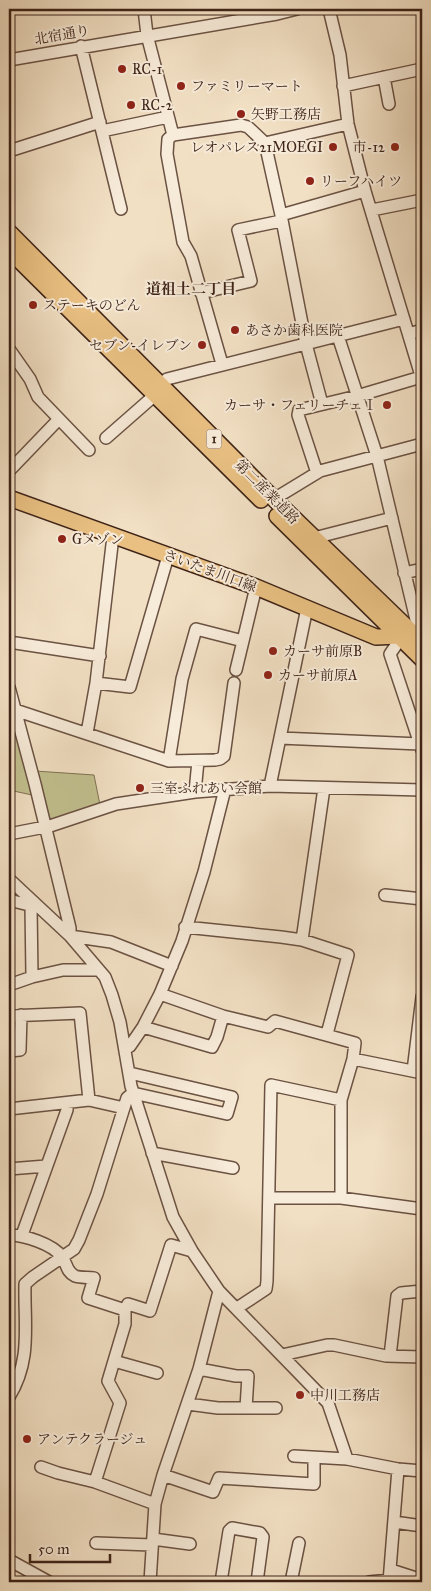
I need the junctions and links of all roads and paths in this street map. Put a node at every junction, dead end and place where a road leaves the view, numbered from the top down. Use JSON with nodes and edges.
{"nodes":[{"id":1,"x":144,"y":9,"type":"edge"},
{"id":2,"x":297,"y":9,"type":"edge"},
{"id":3,"x":329,"y":9,"type":"edge"},
{"id":4,"x":148,"y":35,"type":"junction"},
{"id":5,"x":81,"y":46,"type":"junction"},
{"id":6,"x":9,"y":60,"type":"edge"},
{"id":7,"x":422,"y":69,"type":"edge"},
{"id":8,"x":384,"y":78,"type":"junction"},
{"id":9,"x":343,"y":86,"type":"junction"},
{"id":10,"x":390,"y":104,"type":"dead end"},
{"id":11,"x":168,"y":117,"type":"junction"},
{"id":12,"x":348,"y":124,"type":"junction"},
{"id":13,"x":101,"y":126,"type":"junction"},
{"id":14,"x":173,"y":135,"type":"junction"},
{"id":15,"x":265,"y":143,"type":"junction"},
{"id":16,"x":9,"y":151,"type":"edge"},
{"id":17,"x":366,"y":191,"type":"junction"},
{"id":18,"x":422,"y":200,"type":"edge"},
{"id":19,"x":122,"y":209,"type":"dead end"},
{"id":20,"x":372,"y":210,"type":"junction"},
{"id":21,"x":281,"y":218,"type":"junction"},
{"id":22,"x":9,"y":232,"type":"edge"},
{"id":23,"x":9,"y":250,"type":"edge"},
{"id":24,"x":201,"y":293,"type":"junction"},
{"id":25,"x":404,"y":319,"type":"junction"},
{"id":26,"x":422,"y":330,"type":"edge"},
{"id":27,"x":409,"y":334,"type":"junction"},
{"id":28,"x":338,"y":336,"type":"junction"},
{"id":29,"x":306,"y":344,"type":"junction"},
{"id":30,"x":9,"y":349,"type":"edge"},
{"id":31,"x":12,"y":362,"type":"edge"},
{"id":32,"x":222,"y":364,"type":"junction"},
{"id":33,"x":422,"y":378,"type":"edge"},
{"id":34,"x":158,"y":390,"type":"junction"},
{"id":35,"x":357,"y":396,"type":"junction"},
{"id":36,"x":322,"y":404,"type":"junction"},
{"id":37,"x":59,"y":419,"type":"junction"},
{"id":38,"x":106,"y":438,"type":"dead end"},
{"id":39,"x":422,"y":444,"type":"edge"},
{"id":40,"x":88,"y":450,"type":"dead end"},
{"id":41,"x":377,"y":456,"type":"junction"},
{"id":42,"x":9,"y":471,"type":"edge"},
{"id":43,"x":316,"y":473,"type":"junction"},
{"id":44,"x":9,"y":498,"type":"edge"},
{"id":45,"x":274,"y":498,"type":"junction"},
{"id":46,"x":392,"y":518,"type":"junction"},
{"id":47,"x":113,"y":536,"type":"junction"},
{"id":48,"x":314,"y":538,"type":"junction"},
{"id":49,"x":168,"y":556,"type":"junction"},
{"id":50,"x":422,"y":569,"type":"edge"},
{"id":51,"x":404,"y":573,"type":"junction"},
{"id":52,"x":256,"y":587,"type":"junction"},
{"id":53,"x":307,"y":608,"type":"junction"},
{"id":54,"x":403,"y":635,"type":"junction"},
{"id":55,"x":243,"y":641,"type":"junction"},
{"id":56,"x":9,"y":642,"type":"edge"},
{"id":57,"x":422,"y":642,"type":"edge"},
{"id":58,"x":100,"y":656,"type":"junction"},
{"id":59,"x":422,"y":659,"type":"edge"},
{"id":60,"x":236,"y":670,"type":"dead end"},
{"id":61,"x":96,"y":682,"type":"junction"},
{"id":62,"x":234,"y":683,"type":"dead end"},
{"id":63,"x":9,"y":687,"type":"edge"},
{"id":64,"x":11,"y":708,"type":"edge"},
{"id":65,"x":86,"y":733,"type":"junction"},
{"id":66,"x":280,"y":738,"type":"junction"},
{"id":67,"x":421,"y":746,"type":"edge"},
{"id":68,"x":169,"y":761,"type":"junction"},
{"id":69,"x":198,"y":761,"type":"junction"},
{"id":70,"x":270,"y":786,"type":"junction"},
{"id":71,"x":324,"y":788,"type":"junction"},
{"id":72,"x":225,"y":789,"type":"junction"},
{"id":73,"x":422,"y":790,"type":"edge"},
{"id":74,"x":195,"y":792,"type":"junction"},
{"id":75,"x":45,"y":827,"type":"junction"},
{"id":76,"x":9,"y":834,"type":"edge"},
{"id":77,"x":9,"y":879,"type":"edge"},
{"id":78,"x":384,"y":895,"type":"dead end"},
{"id":79,"x":422,"y":899,"type":"edge"},
{"id":80,"x":9,"y":900,"type":"edge"},
{"id":81,"x":35,"y":907,"type":"junction"},
{"id":82,"x":185,"y":927,"type":"junction"},
{"id":83,"x":70,"y":936,"type":"junction"},
{"id":84,"x":302,"y":940,"type":"junction"},
{"id":85,"x":172,"y":966,"type":"junction"},
{"id":86,"x":99,"y":970,"type":"junction"},
{"id":87,"x":32,"y":977,"type":"junction"},
{"id":88,"x":9,"y":985,"type":"edge"},
{"id":89,"x":160,"y":994,"type":"junction"},
{"id":90,"x":422,"y":997,"type":"edge"},
{"id":91,"x":15,"y":1016,"type":"edge"},
{"id":92,"x":223,"y":1016,"type":"junction"},
{"id":93,"x":143,"y":1028,"type":"junction"},
{"id":94,"x":327,"y":1034,"type":"junction"},
{"id":95,"x":125,"y":1049,"type":"junction"},
{"id":96,"x":9,"y":1051,"type":"edge"},
{"id":97,"x":353,"y":1059,"type":"junction"},
{"id":98,"x":418,"y":1072,"type":"edge"},
{"id":99,"x":129,"y":1074,"type":"junction"},
{"id":100,"x":133,"y":1093,"type":"junction"},
{"id":101,"x":89,"y":1100,"type":"junction"},
{"id":102,"x":341,"y":1100,"type":"junction"},
{"id":103,"x":68,"y":1103,"type":"junction"},
{"id":104,"x":124,"y":1108,"type":"junction"},
{"id":105,"x":9,"y":1110,"type":"edge"},
{"id":106,"x":152,"y":1153,"type":"junction"},
{"id":107,"x":46,"y":1166,"type":"junction"},
{"id":108,"x":233,"y":1168,"type":"dead end"},
{"id":109,"x":9,"y":1169,"type":"edge"},
{"id":110,"x":269,"y":1198,"type":"junction"},
{"id":111,"x":341,"y":1198,"type":"junction"},
{"id":112,"x":422,"y":1209,"type":"edge"},
{"id":113,"x":9,"y":1235,"type":"edge"},
{"id":114,"x":22,"y":1235,"type":"junction"},
{"id":115,"x":192,"y":1251,"type":"junction"},
{"id":116,"x":62,"y":1256,"type":"junction"},
{"id":117,"x":219,"y":1291,"type":"junction"},
{"id":118,"x":422,"y":1291,"type":"edge"},
{"id":119,"x":237,"y":1308,"type":"junction"},
{"id":120,"x":125,"y":1310,"type":"junction"},
{"id":121,"x":282,"y":1355,"type":"junction"},
{"id":122,"x":390,"y":1356,"type":"junction"},
{"id":123,"x":422,"y":1357,"type":"edge"},
{"id":124,"x":114,"y":1361,"type":"junction"},
{"id":125,"x":199,"y":1369,"type":"junction"},
{"id":126,"x":157,"y":1373,"type":"dead end"},
{"id":127,"x":9,"y":1397,"type":"edge"},
{"id":128,"x":188,"y":1404,"type":"junction"},
{"id":129,"x":246,"y":1408,"type":"junction"},
{"id":130,"x":276,"y":1408,"type":"dead end"},
{"id":131,"x":294,"y":1456,"type":"dead end"},
{"id":132,"x":314,"y":1458,"type":"junction"},
{"id":133,"x":347,"y":1459,"type":"junction"},
{"id":134,"x":41,"y":1467,"type":"dead end"},
{"id":135,"x":398,"y":1469,"type":"junction"},
{"id":136,"x":422,"y":1471,"type":"edge"},
{"id":137,"x":163,"y":1475,"type":"junction"},
{"id":138,"x":95,"y":1482,"type":"junction"},
{"id":139,"x":155,"y":1504,"type":"junction"},
{"id":140,"x":394,"y":1522,"type":"junction"},
{"id":141,"x":422,"y":1526,"type":"edge"},
{"id":142,"x":152,"y":1542,"type":"junction"},
{"id":143,"x":96,"y":1543,"type":"dead end"},
{"id":144,"x":299,"y":1543,"type":"dead end"},
{"id":145,"x":190,"y":1544,"type":"dead end"},
{"id":146,"x":9,"y":1560,"type":"edge"},
{"id":147,"x":390,"y":1577,"type":"edge"},
{"id":148,"x":422,"y":1580,"type":"edge"},
{"id":149,"x":50,"y":1582,"type":"edge"},
{"id":150,"x":150,"y":1582,"type":"edge"},
{"id":151,"x":221,"y":1582,"type":"edge"},
{"id":152,"x":257,"y":1582,"type":"edge"},
{"id":153,"x":291,"y":1582,"type":"edge"},
{"id":154,"x":370,"y":1582,"type":"edge"}],
"edges":[{"from":1,"to":4,"type":"street"},
{"from":2,"to":4,"type":"street","name":"北宿通り"},
{"from":3,"to":9,"type":"street"},
{"from":4,"to":5,"type":"street","name":"北宿通り"},
{"from":4,"to":11,"type":"street"},
{"from":5,"to":6,"type":"street","name":"北宿通り"},
{"from":5,"to":13,"type":"street"},
{"from":7,"to":8,"type":"street"},
{"from":8,"to":9,"type":"street"},
{"from":8,"to":10,"type":"street"},
{"from":9,"to":12,"type":"street"},
{"from":11,"to":13,"type":"street"},
{"from":11,"to":14,"type":"street"},
{"from":12,"to":15,"type":"street"},
{"from":12,"to":17,"type":"street"},
{"from":13,"to":16,"type":"street"},
{"from":13,"to":19,"type":"street"},
{"from":14,"to":15,"type":"street"},
{"from":14,"to":24,"type":"street"},
{"from":15,"to":21,"type":"street"},
{"from":17,"to":20,"type":"street"},
{"from":17,"to":21,"type":"street"},
{"from":18,"to":20,"type":"street"},
{"from":20,"to":25,"type":"street"},
{"from":21,"to":24,"type":"street"},
{"from":21,"to":29,"type":"street"},
{"from":22,"to":34,"type":"main road","name":"第二産業道路","number":"1"},
{"from":23,"to":34,"type":"main road","name":"第二産業道路","number":"1"},
{"from":24,"to":32,"type":"street"},
{"from":25,"to":27,"type":"street"},
{"from":25,"to":28,"type":"street"},
{"from":26,"to":27,"type":"street"},
{"from":27,"to":33,"type":"street"},
{"from":28,"to":29,"type":"street"},
{"from":28,"to":35,"type":"street"},
{"from":29,"to":32,"type":"street"},
{"from":29,"to":36,"type":"street"},
{"from":30,"to":31,"type":"street"},
{"from":31,"to":37,"type":"street"},
{"from":32,"to":34,"type":"street"},
{"from":33,"to":35,"type":"street"},
{"from":34,"to":38,"type":"street"},
{"from":34,"to":45,"type":"main road","name":"第二産業道路","number":"1"},
{"from":34,"to":54,"type":"main road","name":"第二産業道路","number":"1"},
{"from":35,"to":36,"type":"street"},
{"from":35,"to":41,"type":"street"},
{"from":36,"to":43,"type":"street"},
{"from":37,"to":40,"type":"street"},
{"from":37,"to":42,"type":"street"},
{"from":39,"to":41,"type":"street"},
{"from":41,"to":43,"type":"street"},
{"from":41,"to":46,"type":"street"},
{"from":43,"to":45,"type":"street"},
{"from":44,"to":47,"type":"main road","name":"さいたま川口線"},
{"from":45,"to":48,"type":"main road","name":"第二産業道路","number":"1"},
{"from":46,"to":48,"type":"street"},
{"from":46,"to":51,"type":"street"},
{"from":47,"to":49,"type":"main road","name":"さいたま川口線"},
{"from":47,"to":58,"type":"street"},
{"from":48,"to":54,"type":"main road","name":"第二産業道路","number":"1"},
{"from":49,"to":52,"type":"main road","name":"さいたま川口線"},
{"from":49,"to":61,"type":"street"},
{"from":50,"to":51,"type":"street"},
{"from":51,"to":54,"type":"street"},
{"from":52,"to":53,"type":"main road","name":"さいたま川口線"},
{"from":52,"to":55,"type":"street"},
{"from":53,"to":54,"type":"main road","name":"さいたま川口線"},
{"from":53,"to":66,"type":"street"},
{"from":54,"to":57,"type":"main road","name":"第二産業道路","number":"1"},
{"from":54,"to":59,"type":"main road","name":"第二産業道路","number":"1"},
{"from":54,"to":67,"type":"street"},
{"from":55,"to":60,"type":"street"},
{"from":55,"to":68,"type":"street"},
{"from":56,"to":58,"type":"street"},
{"from":58,"to":61,"type":"street"},
{"from":61,"to":65,"type":"street"},
{"from":62,"to":69,"type":"street"},
{"from":63,"to":64,"type":"street"},
{"from":64,"to":65,"type":"street"},
{"from":64,"to":75,"type":"street"},
{"from":65,"to":68,"type":"street"},
{"from":66,"to":67,"type":"street"},
{"from":66,"to":70,"type":"street"},
{"from":68,"to":69,"type":"street"},
{"from":69,"to":74,"type":"street"},
{"from":70,"to":71,"type":"street"},
{"from":70,"to":72,"type":"street"},
{"from":71,"to":73,"type":"street"},
{"from":71,"to":84,"type":"street"},
{"from":72,"to":74,"type":"street"},
{"from":72,"to":82,"type":"street"},
{"from":74,"to":75,"type":"street"},
{"from":75,"to":76,"type":"street"},
{"from":75,"to":83,"type":"street"},
{"from":77,"to":81,"type":"street"},
{"from":78,"to":79,"type":"street"},
{"from":80,"to":81,"type":"street"},
{"from":81,"to":83,"type":"street"},
{"from":81,"to":87,"type":"street"},
{"from":82,"to":84,"type":"street"},
{"from":82,"to":85,"type":"street"},
{"from":83,"to":85,"type":"street"},
{"from":83,"to":86,"type":"street"},
{"from":84,"to":94,"type":"street"},
{"from":85,"to":89,"type":"street"},
{"from":86,"to":87,"type":"street"},
{"from":86,"to":95,"type":"street"},
{"from":87,"to":88,"type":"street"},
{"from":89,"to":92,"type":"street"},
{"from":89,"to":93,"type":"street"},
{"from":90,"to":98,"type":"street"},
{"from":91,"to":96,"type":"street"},
{"from":91,"to":101,"type":"street"},
{"from":92,"to":93,"type":"street"},
{"from":92,"to":94,"type":"street"},
{"from":93,"to":95,"type":"street"},
{"from":94,"to":97,"type":"street"},
{"from":95,"to":99,"type":"street"},
{"from":97,"to":98,"type":"street"},
{"from":97,"to":102,"type":"street"},
{"from":99,"to":100,"type":"street"},
{"from":99,"to":100,"type":"street"},
{"from":100,"to":104,"type":"street"},
{"from":100,"to":106,"type":"street"},
{"from":101,"to":103,"type":"street"},
{"from":101,"to":104,"type":"street"},
{"from":102,"to":110,"type":"street"},
{"from":102,"to":111,"type":"street"},
{"from":103,"to":105,"type":"street"},
{"from":103,"to":107,"type":"street"},
{"from":104,"to":116,"type":"street"},
{"from":106,"to":108,"type":"street"},
{"from":106,"to":115,"type":"street"},
{"from":107,"to":109,"type":"street"},
{"from":107,"to":114,"type":"street"},
{"from":110,"to":111,"type":"street"},
{"from":110,"to":119,"type":"street"},
{"from":111,"to":112,"type":"street"},
{"from":113,"to":114,"type":"street"},
{"from":114,"to":116,"type":"street"},
{"from":115,"to":117,"type":"street"},
{"from":115,"to":120,"type":"street"},
{"from":116,"to":120,"type":"street"},
{"from":116,"to":127,"type":"street"},
{"from":117,"to":119,"type":"street"},
{"from":117,"to":125,"type":"street"},
{"from":118,"to":122,"type":"street"},
{"from":119,"to":121,"type":"street"},
{"from":120,"to":124,"type":"street"},
{"from":121,"to":122,"type":"street"},
{"from":121,"to":133,"type":"street"},
{"from":122,"to":123,"type":"street"},
{"from":124,"to":126,"type":"street"},
{"from":124,"to":138,"type":"street"},
{"from":125,"to":128,"type":"street"},
{"from":125,"to":129,"type":"street"},
{"from":128,"to":129,"type":"street"},
{"from":128,"to":137,"type":"street"},
{"from":129,"to":130,"type":"street"},
{"from":131,"to":132,"type":"street"},
{"from":132,"to":133,"type":"street"},
{"from":132,"to":137,"type":"street"},
{"from":133,"to":135,"type":"street"},
{"from":134,"to":138,"type":"street"},
{"from":135,"to":136,"type":"street"},
{"from":135,"to":140,"type":"street"},
{"from":137,"to":139,"type":"street"},
{"from":138,"to":139,"type":"street"},
{"from":139,"to":142,"type":"street"},
{"from":140,"to":141,"type":"street"},
{"from":140,"to":147,"type":"street"},
{"from":142,"to":143,"type":"street"},
{"from":142,"to":145,"type":"street"},
{"from":142,"to":150,"type":"street"},
{"from":144,"to":153,"type":"street"},
{"from":146,"to":149,"type":"street"},
{"from":147,"to":148,"type":"street"},
{"from":147,"to":154,"type":"street"},
{"from":151,"to":152,"type":"street"}]}
